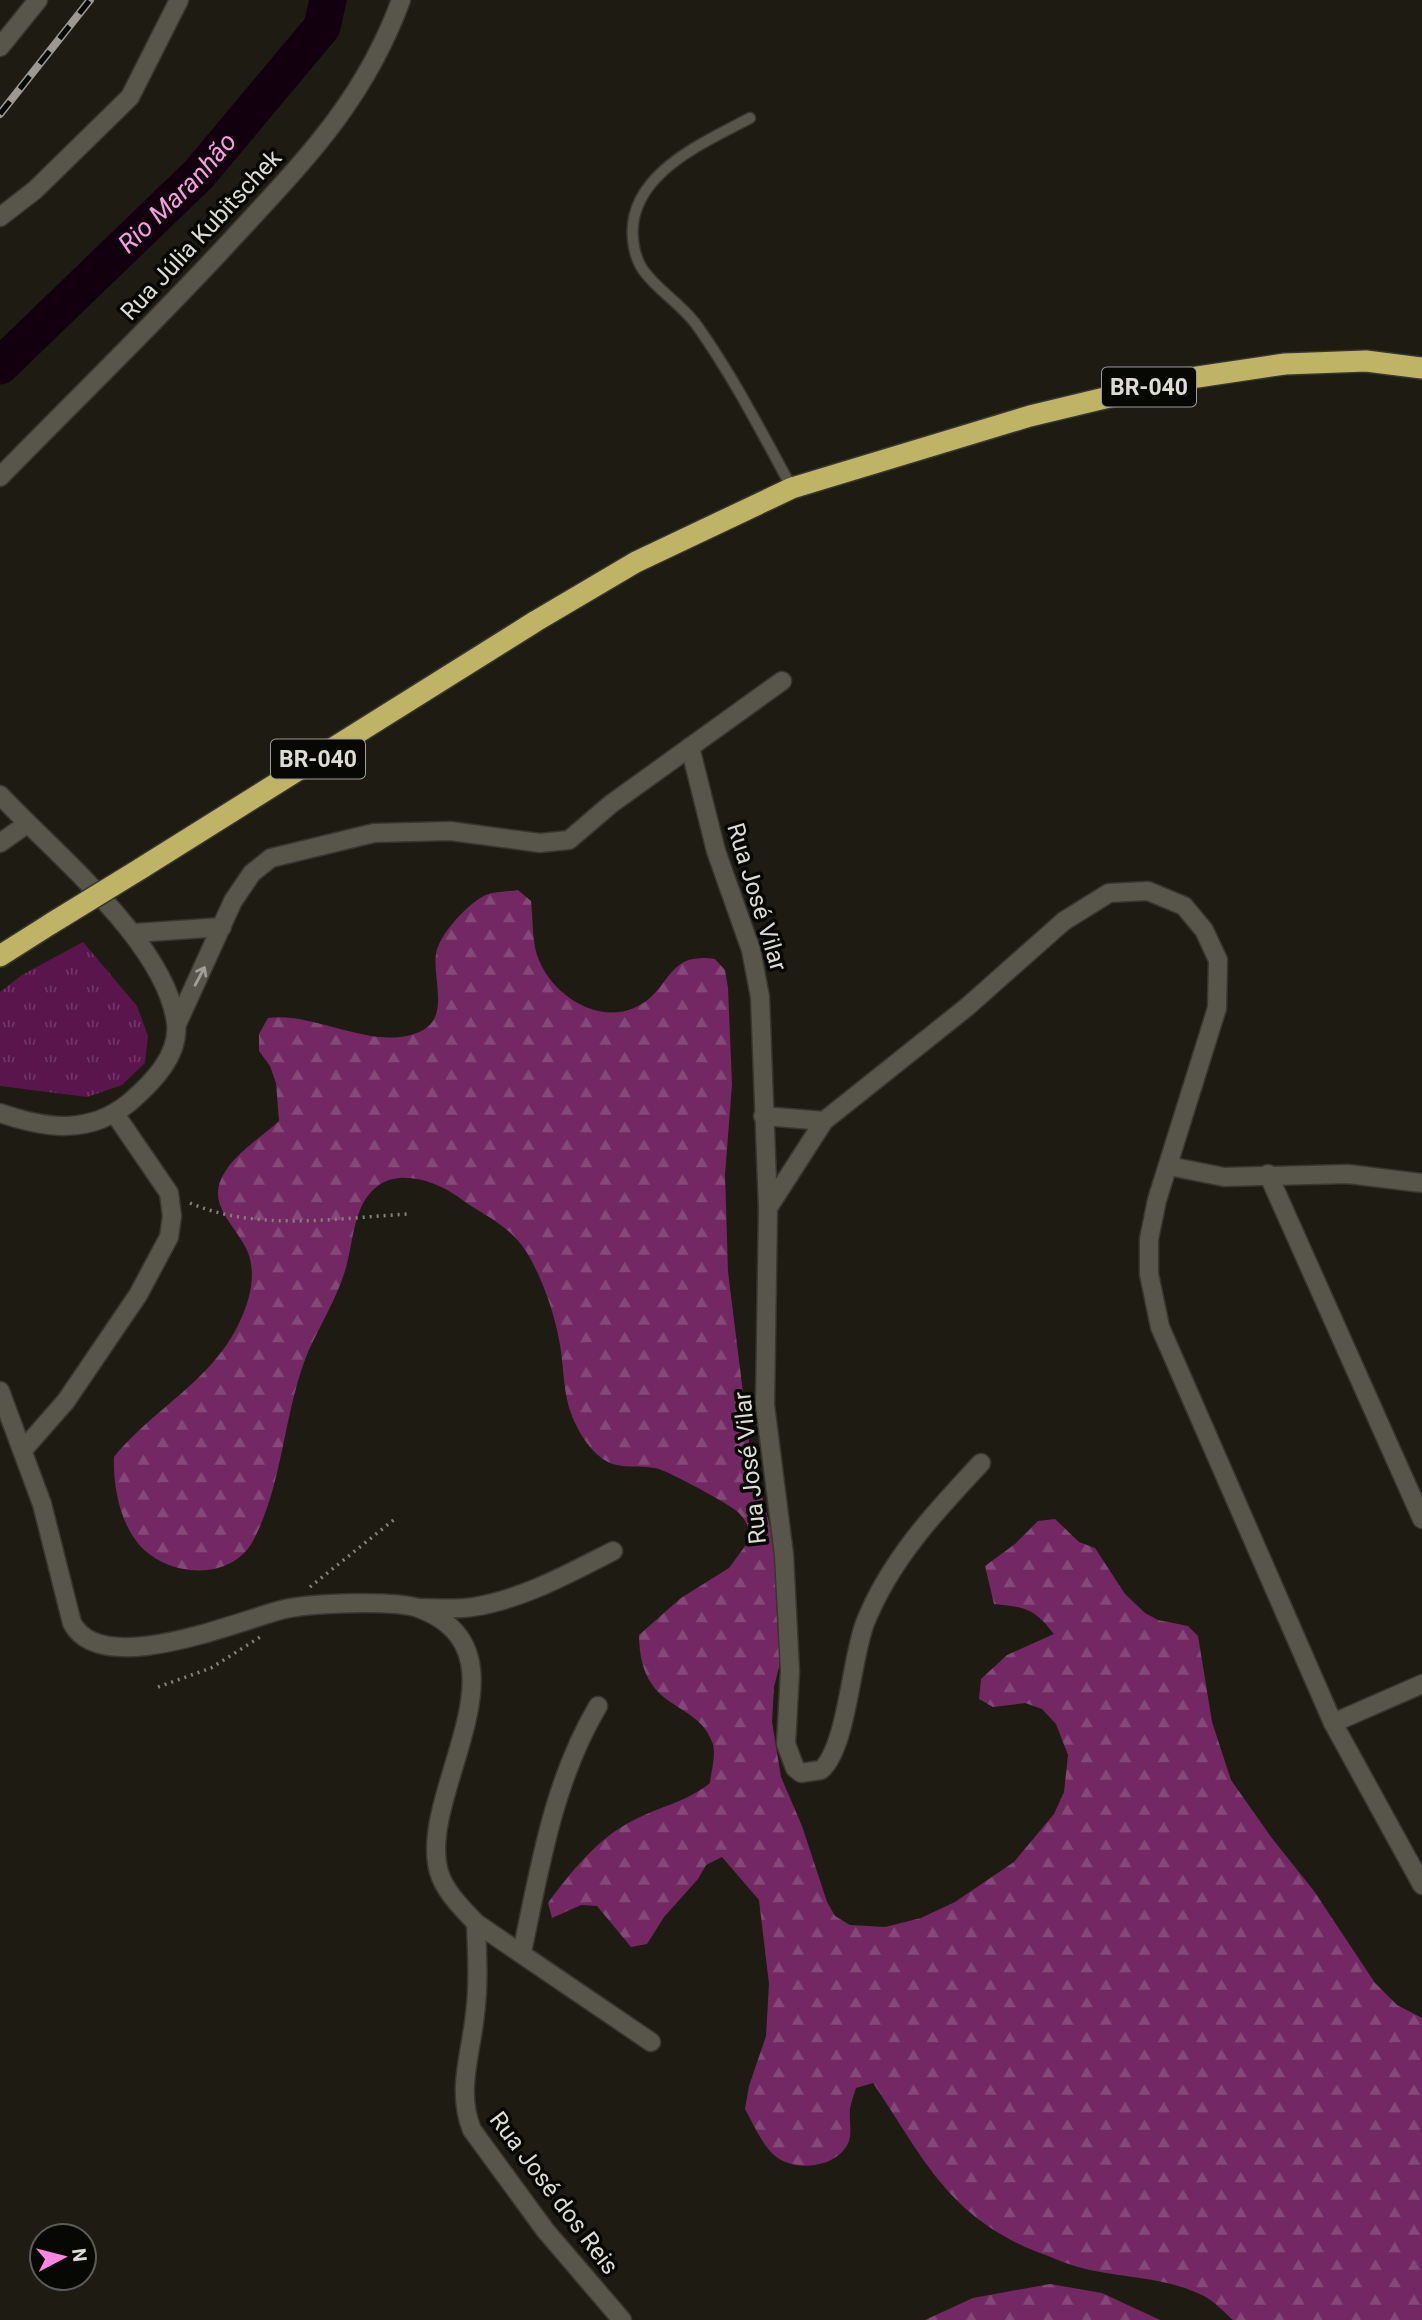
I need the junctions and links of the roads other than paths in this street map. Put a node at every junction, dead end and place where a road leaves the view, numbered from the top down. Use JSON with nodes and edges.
{"nodes":[{"id":1,"x":18,"y":0,"type":"edge"},
{"id":2,"x":38,"y":0,"type":"edge"},
{"id":3,"x":179,"y":0,"type":"edge"},
{"id":4,"x":401,"y":0,"type":"edge"},
{"id":5,"x":24,"y":19,"type":"junction"},
{"id":6,"x":0,"y":47,"type":"edge"},
{"id":7,"x":750,"y":118,"type":"dead end"},
{"id":8,"x":0,"y":217,"type":"edge"},
{"id":9,"x":1422,"y":368,"type":"edge"},
{"id":10,"x":0,"y":477,"type":"edge"},
{"id":11,"x":792,"y":488,"type":"junction"},
{"id":12,"x":782,"y":681,"type":"dead end"},
{"id":13,"x":690,"y":747,"type":"junction"},
{"id":14,"x":0,"y":795,"type":"edge"},
{"id":15,"x":27,"y":824,"type":"junction"},
{"id":16,"x":0,"y":843,"type":"edge"},
{"id":17,"x":222,"y":927,"type":"junction"},
{"id":18,"x":134,"y":933,"type":"junction"},
{"id":19,"x":0,"y":956,"type":"edge"},
{"id":20,"x":177,"y":1024,"type":"junction"},
{"id":21,"x":0,"y":1113,"type":"edge"},
{"id":22,"x":115,"y":1114,"type":"junction"},
{"id":23,"x":763,"y":1116,"type":"junction"},
{"id":24,"x":824,"y":1121,"type":"junction"},
{"id":25,"x":1169,"y":1166,"type":"junction"},
{"id":26,"x":1268,"y":1174,"type":"junction"},
{"id":27,"x":1422,"y":1184,"type":"edge"},
{"id":28,"x":768,"y":1208,"type":"junction"},
{"id":29,"x":0,"y":1391,"type":"edge"},
{"id":30,"x":23,"y":1451,"type":"junction"},
{"id":31,"x":981,"y":1463,"type":"dead end"},
{"id":32,"x":1422,"y":1520,"type":"edge"},
{"id":33,"x":613,"y":1550,"type":"dead end"},
{"id":34,"x":417,"y":1608,"type":"junction"},
{"id":35,"x":1422,"y":1684,"type":"edge"},
{"id":36,"x":598,"y":1706,"type":"dead end"},
{"id":37,"x":1333,"y":1723,"type":"junction"},
{"id":38,"x":1422,"y":1885,"type":"edge"},
{"id":39,"x":476,"y":1923,"type":"junction"},
{"id":40,"x":522,"y":1952,"type":"junction"},
{"id":41,"x":651,"y":2042,"type":"dead end"},
{"id":42,"x":622,"y":2320,"type":"edge"}],
"edges":[{"from":1,"to":5,"type":"street"},
{"from":2,"to":5,"type":"street"},
{"from":3,"to":8,"type":"street"},
{"from":4,"to":10,"type":"street","name":"Rua Júlia Kubitschek"},
{"from":5,"to":6,"type":"street"},
{"from":7,"to":11,"type":"lane"},
{"from":9,"to":11,"type":"highway","number":"BR-040"},
{"from":11,"to":19,"type":"highway","number":"BR-040","bridge":true},
{"from":12,"to":13,"type":"street"},
{"from":13,"to":17,"type":"street"},
{"from":13,"to":23,"type":"street","name":"Rua José Vilar"},
{"from":14,"to":15,"type":"street"},
{"from":15,"to":16,"type":"street"},
{"from":15,"to":18,"type":"street"},
{"from":17,"to":18,"type":"street"},
{"from":20,"to":17,"type":"street","one_way":true},
{"from":18,"to":20,"type":"street"},
{"from":20,"to":22,"type":"street"},
{"from":21,"to":22,"type":"street"},
{"from":22,"to":30,"type":"street"},
{"from":23,"to":24,"type":"street"},
{"from":23,"to":28,"type":"street","name":"Rua José Vilar"},
{"from":24,"to":25,"type":"street"},
{"from":24,"to":28,"type":"street"},
{"from":25,"to":26,"type":"street"},
{"from":25,"to":37,"type":"street"},
{"from":26,"to":27,"type":"street"},
{"from":26,"to":32,"type":"street"},
{"from":28,"to":31,"type":"street","name":"Rua José Vilar"},
{"from":29,"to":30,"type":"street"},
{"from":30,"to":34,"type":"street"},
{"from":33,"to":34,"type":"street"},
{"from":34,"to":39,"type":"street"},
{"from":35,"to":37,"type":"street"},
{"from":36,"to":40,"type":"street"},
{"from":37,"to":38,"type":"street"},
{"from":39,"to":40,"type":"street"},
{"from":39,"to":42,"type":"street","name":"Rua José dos Reis"},
{"from":40,"to":41,"type":"street"}]}
